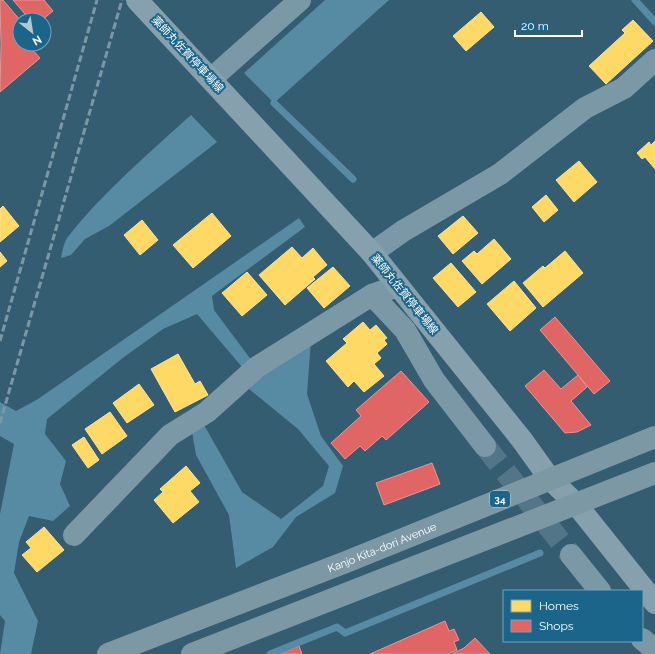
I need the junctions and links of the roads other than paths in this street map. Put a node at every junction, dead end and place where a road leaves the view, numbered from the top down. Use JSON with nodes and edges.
{"nodes":[{"id":1,"x":137,"y":0,"type":"edge"},
{"id":2,"x":300,"y":0,"type":"edge"},
{"id":3,"x":655,"y":60,"type":"edge"},
{"id":4,"x":211,"y":79,"type":"junction"},
{"id":5,"x":372,"y":254,"type":"junction"},
{"id":6,"x":398,"y":286,"type":"junction"},
{"id":7,"x":372,"y":295,"type":"junction"},
{"id":8,"x":655,"y":437,"type":"edge"},
{"id":9,"x":485,"y":446,"type":"tunnel mouth"},
{"id":10,"x":655,"y":473,"type":"edge"},
{"id":11,"x":550,"y":479,"type":"junction"},
{"id":12,"x":576,"y":504,"type":"junction"},
{"id":13,"x":74,"y":535,"type":"dead end"},
{"id":14,"x":571,"y":555,"type":"tunnel mouth"},
{"id":15,"x":599,"y":590,"type":"edge"},
{"id":16,"x":655,"y":603,"type":"edge"},
{"id":17,"x":643,"y":640,"type":"edge"},
{"id":18,"x":655,"y":650,"type":"edge"},
{"id":19,"x":108,"y":654,"type":"edge"},
{"id":20,"x":192,"y":654,"type":"edge"}],
"edges":[{"from":1,"to":4,"type":"main road","name":"薬師丸佐賀停車場線"},
{"from":2,"to":4,"type":"street"},
{"from":3,"to":5,"type":"street"},
{"from":4,"to":5,"type":"main road","name":"薬師丸佐賀停車場線"},
{"from":5,"to":6,"type":"main road","name":"薬師丸佐賀停車場線"},
{"from":6,"to":7,"type":"street"},
{"from":6,"to":11,"type":"main road","name":"薬師丸佐賀停車場線"},
{"from":7,"to":9,"type":"street"},
{"from":7,"to":13,"type":"street"},
{"from":8,"to":11,"type":"highway","name":"Kanjo Kita-dori Avenue","number":"34"},
{"from":10,"to":12,"type":"highway"},
{"from":11,"to":12,"type":"main road","name":"薬師丸佐賀停車場線"},
{"from":11,"to":19,"type":"highway","name":"Kanjo Kita-dori Avenue","number":"34"},
{"from":12,"to":16,"type":"main road","name":"薬師丸佐賀停車場線"},
{"from":12,"to":20,"type":"highway"},
{"from":14,"to":15,"type":"street"},
{"from":17,"to":18,"type":"street"}]}
